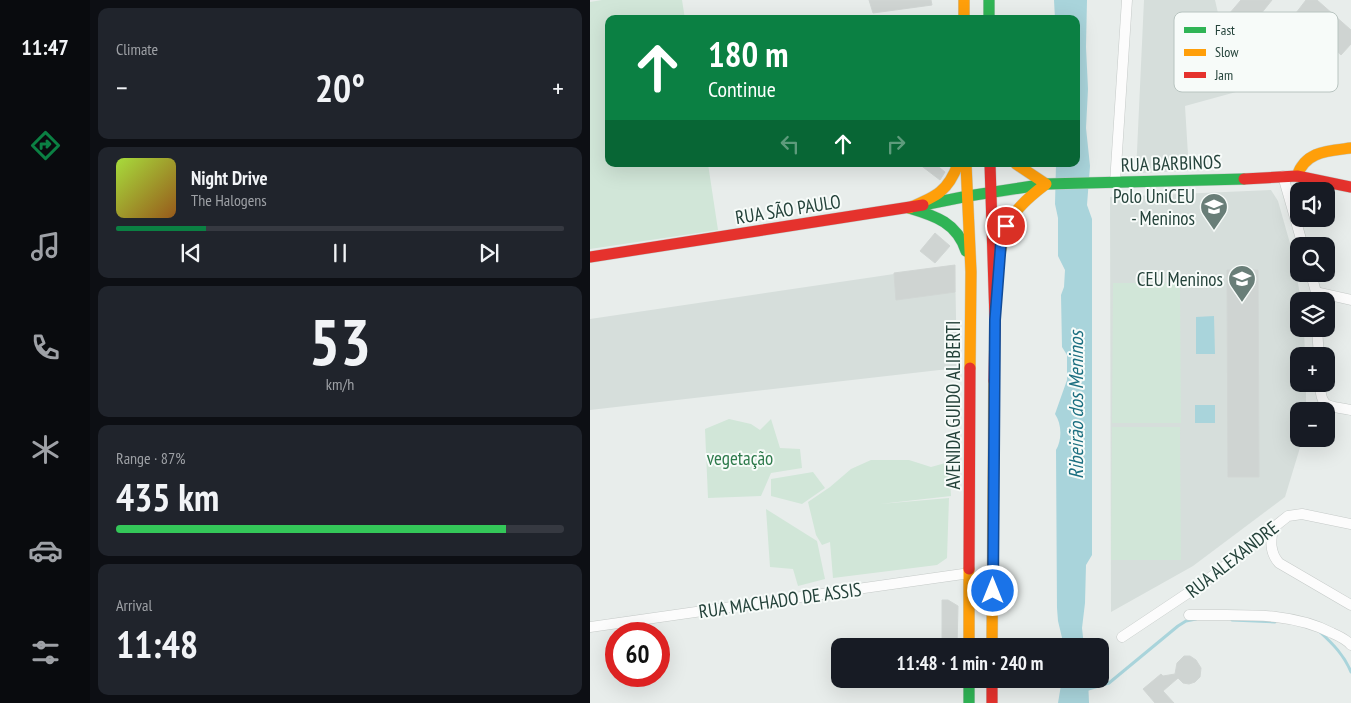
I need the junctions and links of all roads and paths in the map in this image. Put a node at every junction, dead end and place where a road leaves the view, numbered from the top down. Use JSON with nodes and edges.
{"nodes":[{"id":1,"x":964,"y":0,"type":"edge"},
{"id":2,"x":989,"y":0,"type":"edge"},
{"id":3,"x":1127,"y":0,"type":"edge"},
{"id":4,"x":964,"y":15,"type":"edge"},
{"id":5,"x":989,"y":15,"type":"edge"},
{"id":6,"x":1351,"y":148,"type":"edge"},
{"id":7,"x":957,"y":167,"type":"edge"},
{"id":8,"x":966,"y":167,"type":"edge"},
{"id":9,"x":990,"y":167,"type":"edge"},
{"id":10,"x":1021,"y":167,"type":"edge"},
{"id":11,"x":1284,"y":176,"type":"junction"},
{"id":12,"x":1298,"y":176,"type":"junction"},
{"id":13,"x":1115,"y":183,"type":"junction"},
{"id":14,"x":1048,"y":184,"type":"junction"},
{"id":15,"x":1351,"y":187,"type":"edge"},
{"id":16,"x":992,"y":192,"type":"junction"},
{"id":17,"x":968,"y":196,"type":"junction"},
{"id":18,"x":909,"y":208,"type":"junction"},
{"id":19,"x":1301,"y":237,"type":"edge"},
{"id":20,"x":590,"y":257,"type":"edge"},
{"id":21,"x":971,"y":272,"type":"junction"},
{"id":22,"x":1335,"y":299,"type":"edge"},
{"id":23,"x":1351,"y":300,"type":"edge"},
{"id":24,"x":995,"y":320,"type":"junction"},
{"id":25,"x":1321,"y":392,"type":"edge"},
{"id":26,"x":1351,"y":410,"type":"edge"},
{"id":27,"x":970,"y":414,"type":"junction"},
{"id":28,"x":994,"y":424,"type":"junction"},
{"id":29,"x":1351,"y":524,"type":"edge"},
{"id":30,"x":1273,"y":526,"type":"junction"},
{"id":31,"x":970,"y":573,"type":"junction"},
{"id":32,"x":1351,"y":605,"type":"edge"},
{"id":33,"x":1189,"y":615,"type":"dead end"},
{"id":34,"x":590,"y":627,"type":"edge"},
{"id":35,"x":1122,"y":637,"type":"dead end"},
{"id":36,"x":969,"y":638,"type":"edge"},
{"id":37,"x":992,"y":638,"type":"edge"},
{"id":38,"x":1351,"y":645,"type":"edge"},
{"id":39,"x":969,"y":688,"type":"edge"},
{"id":40,"x":992,"y":688,"type":"edge"},
{"id":41,"x":969,"y":703,"type":"edge"},
{"id":42,"x":992,"y":703,"type":"edge"}],
"edges":[{"from":1,"to":4,"type":"main road"},
{"from":2,"to":5,"type":"main road"},
{"from":3,"to":13,"type":"street"},
{"from":6,"to":12,"type":"main road"},
{"from":7,"to":18,"type":"main road"},
{"from":8,"to":17,"type":"main road","name":"AVENIDA GUIDO ALIBERTI"},
{"from":9,"to":16,"type":"main road"},
{"from":10,"to":14,"type":"main road"},
{"from":11,"to":12,"type":"main road","name":"RUA BARBINOS"},
{"from":11,"to":13,"type":"main road","name":"RUA BARBINOS"},
{"from":11,"to":19,"type":"street"},
{"from":12,"to":15,"type":"main road","name":"RUA BARBINOS"},
{"from":13,"to":14,"type":"main road","name":"RUA BARBINOS"},
{"from":14,"to":16,"type":"main road","name":"RUA BARBINOS"},
{"from":14,"to":24,"type":"main road"},
{"from":16,"to":17,"type":"main road","name":"RUA SÃO PAULO"},
{"from":16,"to":24,"type":"main road"},
{"from":17,"to":18,"type":"main road","name":"RUA SÃO PAULO"},
{"from":17,"to":21,"type":"main road","name":"AVENIDA GUIDO ALIBERTI"},
{"from":18,"to":20,"type":"main road","name":"RUA SÃO PAULO"},
{"from":18,"to":21,"type":"main road"},
{"from":21,"to":27,"type":"main road","name":"AVENIDA GUIDO ALIBERTI"},
{"from":22,"to":23,"type":"street"},
{"from":24,"to":28,"type":"main road"},
{"from":25,"to":26,"type":"street"},
{"from":27,"to":28,"type":"main road"},
{"from":27,"to":31,"type":"main road","name":"AVENIDA GUIDO ALIBERTI"},
{"from":28,"to":37,"type":"main road"},
{"from":29,"to":30,"type":"street","name":"RUA ALEXANDRE"},
{"from":30,"to":32,"type":"street"},
{"from":30,"to":35,"type":"street","name":"RUA ALEXANDRE"},
{"from":31,"to":34,"type":"street","name":"RUA MACHADO DE ASSIS"},
{"from":31,"to":36,"type":"main road","name":"AVENIDA GUIDO ALIBERTI"},
{"from":33,"to":38,"type":"street"},
{"from":39,"to":41,"type":"main road"},
{"from":40,"to":42,"type":"main road"}]}
